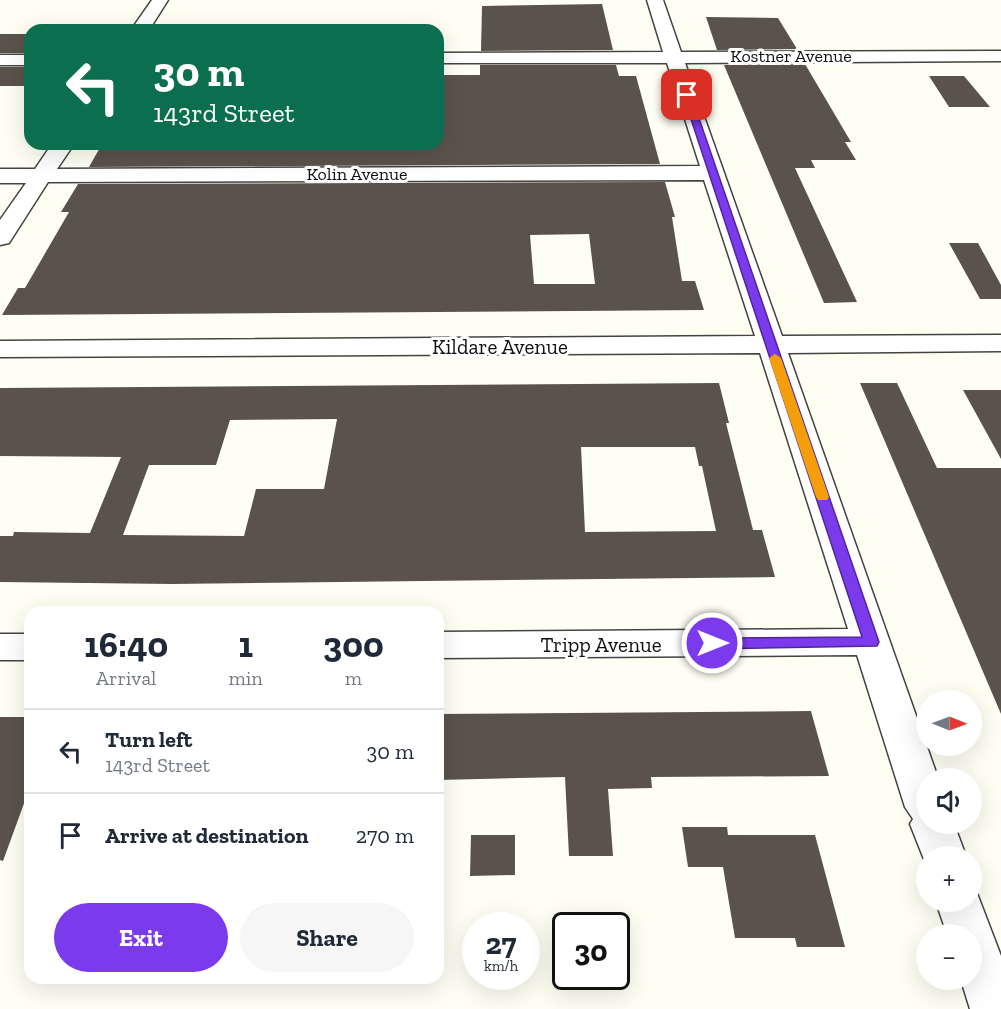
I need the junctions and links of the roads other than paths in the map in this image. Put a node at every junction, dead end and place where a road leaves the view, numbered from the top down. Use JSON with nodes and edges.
{"nodes":[{"id":1,"x":160,"y":0,"type":"edge"},
{"id":2,"x":655,"y":0,"type":"edge"},
{"id":3,"x":144,"y":24,"type":"edge"},
{"id":4,"x":1001,"y":56,"type":"edge"},
{"id":5,"x":674,"y":57,"type":"junction"},
{"id":6,"x":444,"y":58,"type":"edge"},
{"id":7,"x":0,"y":60,"type":"edge"},
{"id":8,"x":24,"y":60,"type":"edge"},
{"id":9,"x":59,"y":150,"type":"edge"},
{"id":10,"x":713,"y":173,"type":"junction"},
{"id":11,"x":0,"y":176,"type":"edge"},
{"id":12,"x":42,"y":176,"type":"junction"},
{"id":13,"x":0,"y":238,"type":"edge"},
{"id":14,"x":1001,"y":343,"type":"edge"},
{"id":15,"x":771,"y":344,"type":"junction"},
{"id":16,"x":0,"y":350,"type":"edge"},
{"id":17,"x":872,"y":642,"type":"junction"},
{"id":18,"x":444,"y":645,"type":"edge"},
{"id":19,"x":0,"y":647,"type":"edge"},
{"id":20,"x":24,"y":647,"type":"edge"},
{"id":21,"x":916,"y":774,"type":"edge"},
{"id":22,"x":982,"y":971,"type":"edge"},
{"id":23,"x":995,"y":1009,"type":"edge"}],
"edges":[{"from":1,"to":3,"type":"street"},
{"from":2,"to":5,"type":"street"},
{"from":4,"to":5,"type":"street","name":"Kostner Avenue"},
{"from":5,"to":6,"type":"street","name":"Kostner Avenue"},
{"from":5,"to":10,"type":"street"},
{"from":7,"to":8,"type":"street"},
{"from":9,"to":12,"type":"street"},
{"from":10,"to":12,"type":"street","name":"Kolin Avenue"},
{"from":10,"to":15,"type":"street"},
{"from":11,"to":12,"type":"street","name":"Kolin Avenue"},
{"from":12,"to":13,"type":"street"},
{"from":14,"to":15,"type":"street","name":"Kildare Avenue"},
{"from":15,"to":16,"type":"street","name":"Kildare Avenue"},
{"from":15,"to":17,"type":"street"},
{"from":17,"to":18,"type":"street","name":"Tripp Avenue"},
{"from":17,"to":21,"type":"street"},
{"from":19,"to":20,"type":"street"},
{"from":22,"to":23,"type":"street"}]}
